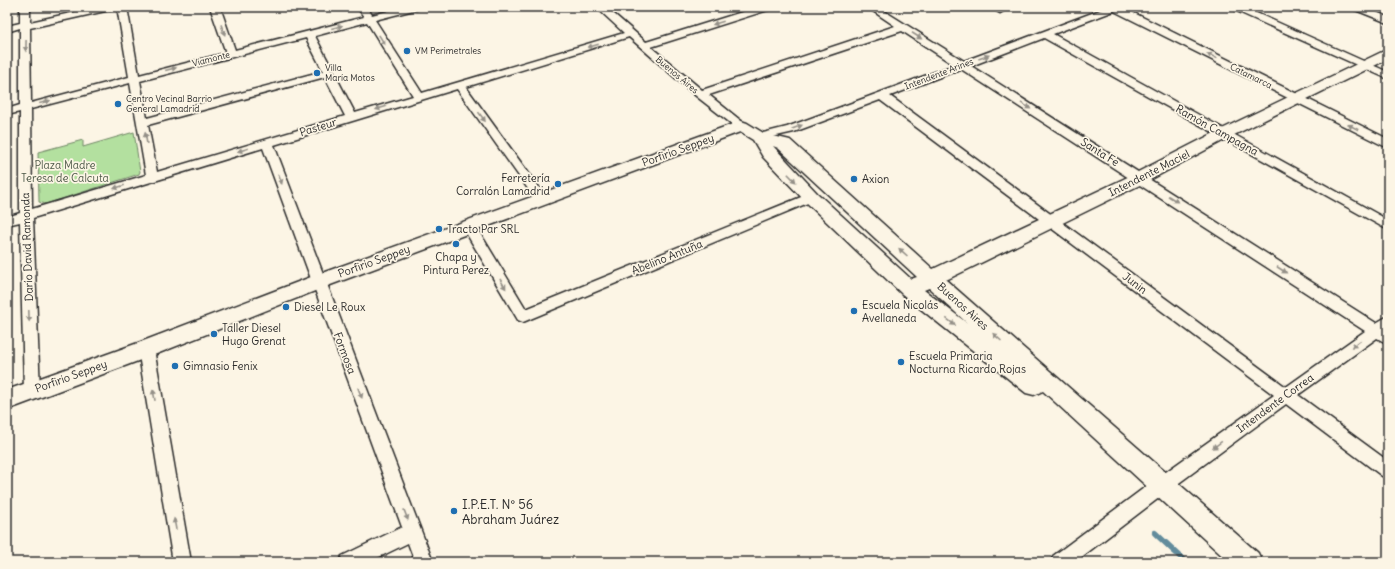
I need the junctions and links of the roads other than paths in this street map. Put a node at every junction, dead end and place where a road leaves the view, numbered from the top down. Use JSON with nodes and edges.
{"nodes":[{"id":1,"x":25,"y":7,"type":"edge"},
{"id":2,"x":110,"y":7,"type":"edge"},
{"id":3,"x":122,"y":7,"type":"edge"},
{"id":4,"x":215,"y":7,"type":"edge"},
{"id":5,"x":362,"y":7,"type":"edge"},
{"id":6,"x":415,"y":7,"type":"edge"},
{"id":7,"x":601,"y":7,"type":"edge"},
{"id":8,"x":768,"y":7,"type":"edge"},
{"id":9,"x":872,"y":7,"type":"edge"},
{"id":10,"x":1115,"y":7,"type":"edge"},
{"id":11,"x":1235,"y":7,"type":"edge"},
{"id":12,"x":1356,"y":7,"type":"edge"},
{"id":13,"x":369,"y":19,"type":"junction"},
{"id":14,"x":1388,"y":20,"type":"edge"},
{"id":15,"x":26,"y":25,"type":"junction"},
{"id":16,"x":903,"y":27,"type":"junction"},
{"id":17,"x":7,"y":29,"type":"edge"},
{"id":18,"x":309,"y":34,"type":"junction"},
{"id":19,"x":630,"y":34,"type":"junction"},
{"id":20,"x":1045,"y":34,"type":"junction"},
{"id":21,"x":643,"y":46,"type":"junction"},
{"id":22,"x":231,"y":53,"type":"junction"},
{"id":23,"x":1388,"y":53,"type":"edge"},
{"id":24,"x":962,"y":65,"type":"junction"},
{"id":25,"x":1364,"y":65,"type":"junction"},
{"id":26,"x":328,"y":73,"type":"junction"},
{"id":27,"x":1388,"y":76,"type":"edge"},
{"id":28,"x":135,"y":78,"type":"junction"},
{"id":29,"x":460,"y":85,"type":"junction"},
{"id":30,"x":700,"y":94,"type":"junction"},
{"id":31,"x":881,"y":95,"type":"junction"},
{"id":32,"x":419,"y":97,"type":"junction"},
{"id":33,"x":1296,"y":98,"type":"junction"},
{"id":34,"x":25,"y":107,"type":"junction"},
{"id":35,"x":7,"y":112,"type":"edge"},
{"id":36,"x":351,"y":117,"type":"junction"},
{"id":37,"x":143,"y":123,"type":"junction"},
{"id":38,"x":741,"y":126,"type":"junction"},
{"id":39,"x":1224,"y":134,"type":"junction"},
{"id":40,"x":759,"y":137,"type":"junction"},
{"id":41,"x":267,"y":143,"type":"junction"},
{"id":42,"x":1388,"y":144,"type":"edge"},
{"id":43,"x":152,"y":177,"type":"junction"},
{"id":44,"x":1140,"y":178,"type":"junction"},
{"id":45,"x":811,"y":197,"type":"junction"},
{"id":46,"x":542,"y":200,"type":"junction"},
{"id":47,"x":26,"y":215,"type":"junction"},
{"id":48,"x":7,"y":220,"type":"edge"},
{"id":49,"x":1051,"y":221,"type":"junction"},
{"id":50,"x":469,"y":226,"type":"junction"},
{"id":51,"x":1388,"y":226,"type":"edge"},
{"id":52,"x":932,"y":278,"type":"junction"},
{"id":53,"x":318,"y":282,"type":"junction"},
{"id":54,"x":909,"y":289,"type":"junction"},
{"id":55,"x":1384,"y":330,"type":"edge"},
{"id":56,"x":146,"y":349,"type":"junction"},
{"id":57,"x":32,"y":391,"type":"junction"},
{"id":58,"x":1286,"y":395,"type":"junction"},
{"id":59,"x":7,"y":400,"type":"edge"},
{"id":60,"x":1388,"y":471,"type":"edge"},
{"id":61,"x":1162,"y":485,"type":"junction"},
{"id":62,"x":413,"y":531,"type":"junction"},
{"id":63,"x":182,"y":562,"type":"edge"},
{"id":64,"x":349,"y":562,"type":"edge"},
{"id":65,"x":424,"y":562,"type":"edge"},
{"id":66,"x":1060,"y":562,"type":"edge"},
{"id":67,"x":1249,"y":562,"type":"edge"}],
"edges":[{"from":1,"to":15,"type":"street","name":"Darío David Ramonda"},
{"from":2,"to":15,"type":"street"},
{"from":3,"to":28,"type":"street"},
{"from":4,"to":22,"type":"street","one_way":true},
{"from":5,"to":13,"type":"street"},
{"from":6,"to":13,"type":"street","name":"Viamonte"},
{"from":7,"to":19,"type":"street","name":"Buenos Aires"},
{"from":8,"to":21,"type":"street","one_way":true},
{"from":9,"to":16,"type":"street","name":"Santa Fe"},
{"from":10,"to":20,"type":"street","name":"Intendente Arines"},
{"from":33,"to":10,"type":"street","name":"Catamarca","one_way":true},
{"from":11,"to":25,"type":"street"},
{"from":12,"to":14,"type":"street"},
{"from":18,"to":13,"type":"street","name":"Viamonte","one_way":true},
{"from":13,"to":32,"type":"street","one_way":true},
{"from":15,"to":17,"type":"street"},
{"from":15,"to":34,"type":"street","name":"Darío David Ramonda","one_way":true},
{"from":16,"to":24,"type":"street","name":"Santa Fe","one_way":true},
{"from":16,"to":30,"type":"street"},
{"from":18,"to":22,"type":"street","name":"Viamonte"},
{"from":18,"to":26,"type":"street"},
{"from":19,"to":21,"type":"street","name":"Buenos Aires"},
{"from":19,"to":29,"type":"street","name":"Pasteur","one_way":true},
{"from":24,"to":20,"type":"street","name":"Intendente Arines","one_way":true},
{"from":20,"to":39,"type":"street","name":"Ramón Campagna"},
{"from":21,"to":30,"type":"street","name":"Buenos Aires"},
{"from":28,"to":22,"type":"street","name":"Viamonte","one_way":true},
{"from":23,"to":25,"type":"main road","name":"Intendente Maciel"},
{"from":24,"to":31,"type":"street","name":"Intendente Arines"},
{"from":24,"to":44,"type":"street","name":"Santa Fe","one_way":true},
{"from":25,"to":27,"type":"street"},
{"from":25,"to":33,"type":"main road","name":"Intendente Maciel"},
{"from":26,"to":36,"type":"street"},
{"from":26,"to":37,"type":"street"},
{"from":34,"to":28,"type":"street","name":"Viamonte","one_way":true},
{"from":28,"to":37,"type":"street"},
{"from":29,"to":32,"type":"street","name":"Pasteur"},
{"from":29,"to":46,"type":"street","one_way":true},
{"from":30,"to":38,"type":"street","name":"Buenos Aires"},
{"from":40,"to":31,"type":"street","name":"Intendente Arines","one_way":true},
{"from":31,"to":49,"type":"street","name":"Junin"},
{"from":32,"to":36,"type":"street","name":"Pasteur","one_way":true},
{"from":33,"to":39,"type":"main road","name":"Intendente Maciel"},
{"from":42,"to":33,"type":"street","name":"Catamarca","one_way":true},
{"from":34,"to":35,"type":"street","name":"Viamonte"},
{"from":34,"to":47,"type":"street","name":"Darío David Ramonda"},
{"from":36,"to":41,"type":"street","name":"Pasteur"},
{"from":43,"to":37,"type":"street","one_way":true},
{"from":38,"to":40,"type":"main road","name":"Buenos Aires"},
{"from":38,"to":46,"type":"main road","name":"Porfirio Seppey"},
{"from":39,"to":44,"type":"main road","name":"Intendente Maciel"},
{"from":39,"to":51,"type":"street","name":"Ramón Campagna"},
{"from":40,"to":45,"type":"main road","name":"Buenos Aires","one_way":true},
{"from":52,"to":40,"type":"main road","name":"Buenos Aires","one_way":true},
{"from":41,"to":43,"type":"street","name":"Pasteur","one_way":true},
{"from":41,"to":53,"type":"street","name":"Formosa","one_way":true},
{"from":43,"to":47,"type":"street","name":"Pasteur","one_way":true},
{"from":44,"to":49,"type":"main road","name":"Intendente Maciel"},
{"from":44,"to":55,"type":"street","name":"Santa Fe","one_way":true},
{"from":50,"to":45,"type":"street","name":"Abelino Antuña","one_way":true},
{"from":45,"to":54,"type":"main road","name":"Buenos Aires"},
{"from":46,"to":50,"type":"main road","name":"Porfirio Seppey"},
{"from":47,"to":48,"type":"street","name":"Pasteur"},
{"from":47,"to":57,"type":"street","name":"Darío David Ramonda","one_way":true},
{"from":49,"to":52,"type":"main road","name":"Intendente Maciel"},
{"from":49,"to":58,"type":"street","name":"Junin"},
{"from":50,"to":53,"type":"main road","name":"Porfirio Seppey"},
{"from":52,"to":54,"type":"main road","name":"Intendente Maciel"},
{"from":61,"to":52,"type":"main road","name":"Buenos Aires","one_way":true},
{"from":53,"to":56,"type":"main road","name":"Porfirio Seppey"},
{"from":53,"to":62,"type":"street","name":"Formosa","one_way":true},
{"from":54,"to":61,"type":"main road","name":"Buenos Aires","one_way":true},
{"from":55,"to":58,"type":"street","name":"Intendente Correa","one_way":true},
{"from":56,"to":57,"type":"main road","name":"Porfirio Seppey"},
{"from":63,"to":56,"type":"street","one_way":true},
{"from":57,"to":59,"type":"main road","name":"Porfirio Seppey"},
{"from":58,"to":60,"type":"street","name":"Junin"},
{"from":58,"to":61,"type":"street","name":"Intendente Correa","one_way":true},
{"from":61,"to":66,"type":"street","name":"Intendente Correa"},
{"from":61,"to":67,"type":"main road","name":"Buenos Aires"},
{"from":62,"to":64,"type":"street"},
{"from":62,"to":65,"type":"street","name":"Formosa"}]}
